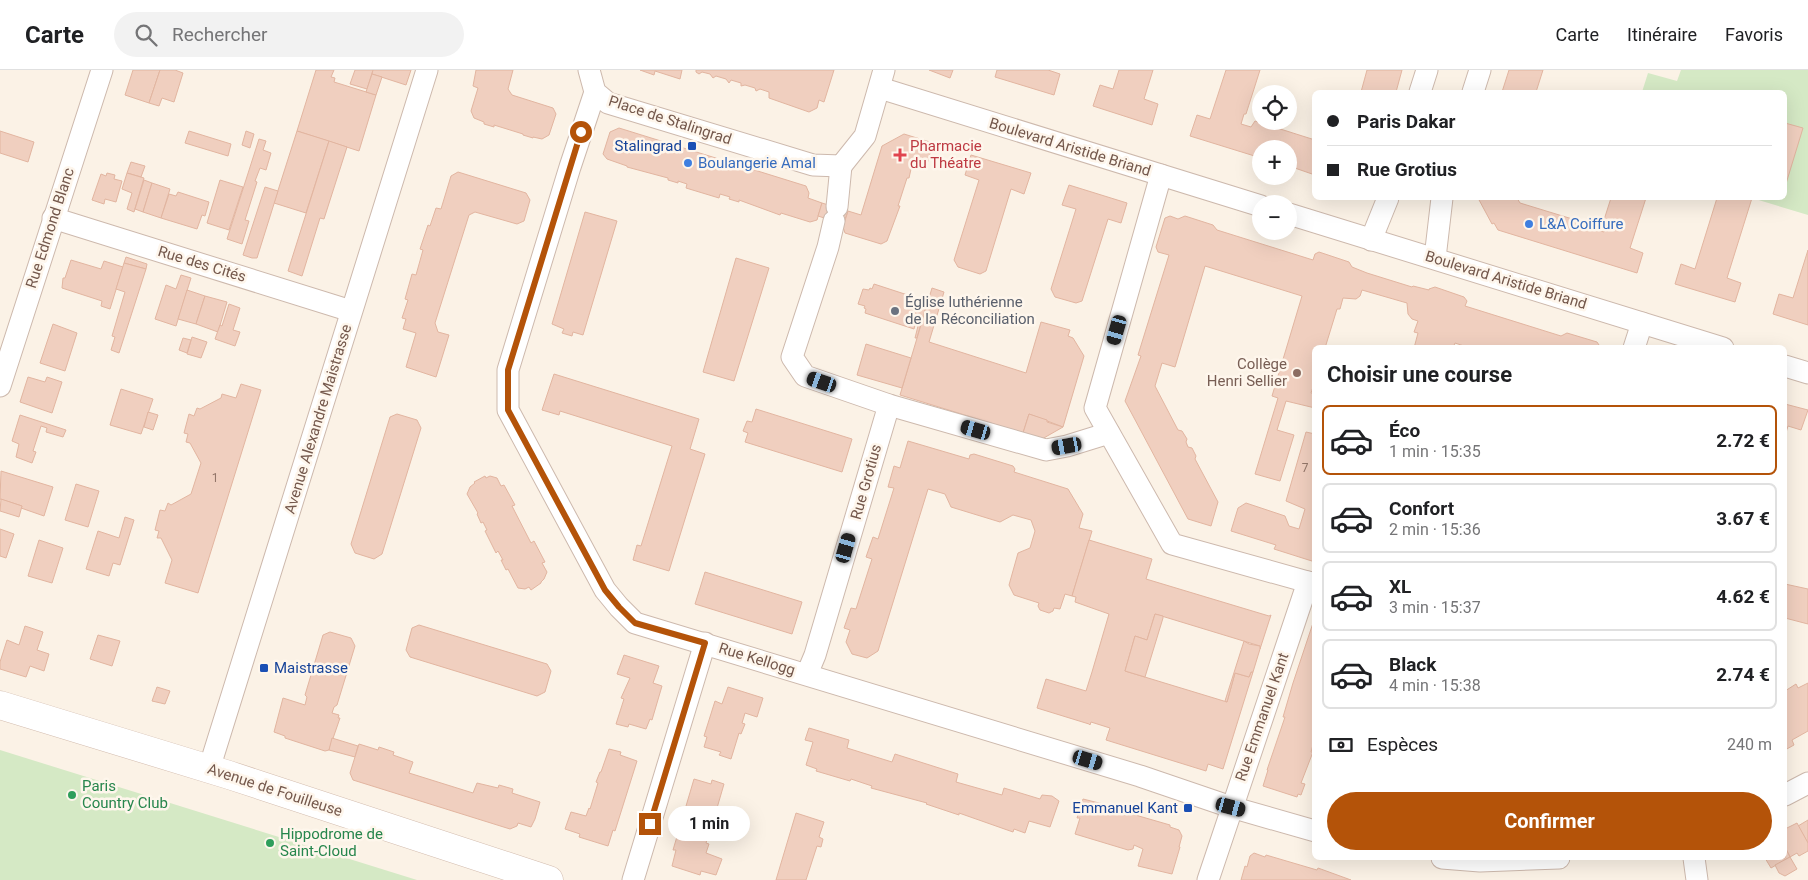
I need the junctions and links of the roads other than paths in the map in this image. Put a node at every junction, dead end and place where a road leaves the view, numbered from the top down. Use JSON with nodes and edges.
{"nodes":[{"id":1,"x":102,"y":70,"type":"edge"},
{"id":2,"x":427,"y":70,"type":"edge"},
{"id":3,"x":589,"y":70,"type":"edge"},
{"id":4,"x":1427,"y":70,"type":"edge"},
{"id":5,"x":1480,"y":70,"type":"edge"},
{"id":6,"x":882,"y":79,"type":"edge"},
{"id":7,"x":1421,"y":90,"type":"edge"},
{"id":8,"x":1474,"y":90,"type":"edge"},
{"id":9,"x":595,"y":92,"type":"junction"},
{"id":10,"x":841,"y":166,"type":"junction"},
{"id":11,"x":1161,"y":175,"type":"junction"},
{"id":12,"x":1387,"y":200,"type":"edge"},
{"id":13,"x":1442,"y":200,"type":"edge"},
{"id":14,"x":1252,"y":203,"type":"edge"},
{"id":15,"x":1297,"y":217,"type":"edge"},
{"id":16,"x":53,"y":218,"type":"junction"},
{"id":17,"x":1371,"y":240,"type":"junction"},
{"id":18,"x":1435,"y":258,"type":"junction"},
{"id":19,"x":351,"y":311,"type":"junction"},
{"id":20,"x":1642,"y":323,"type":"junction"},
{"id":21,"x":1635,"y":345,"type":"edge"},
{"id":22,"x":1713,"y":345,"type":"edge"},
{"id":23,"x":1787,"y":367,"type":"edge"},
{"id":24,"x":1808,"y":373,"type":"edge"},
{"id":25,"x":0,"y":386,"type":"edge"},
{"id":26,"x":889,"y":405,"type":"junction"},
{"id":27,"x":1109,"y":433,"type":"junction"},
{"id":28,"x":1312,"y":583,"type":"edge"},
{"id":29,"x":705,"y":643,"type":"junction"},
{"id":30,"x":807,"y":674,"type":"junction"},
{"id":31,"x":0,"y":705,"type":"edge"},
{"id":32,"x":209,"y":769,"type":"junction"},
{"id":33,"x":1808,"y":783,"type":"edge"},
{"id":34,"x":1787,"y":794,"type":"edge"},
{"id":35,"x":1231,"y":807,"type":"junction"},
{"id":36,"x":1312,"y":830,"type":"edge"},
{"id":37,"x":1467,"y":860,"type":"edge"},
{"id":38,"x":1506,"y":860,"type":"edge"},
{"id":39,"x":1694,"y":860,"type":"edge"},
{"id":40,"x":549,"y":880,"type":"edge"},
{"id":41,"x":633,"y":880,"type":"edge"},
{"id":42,"x":1208,"y":880,"type":"edge"},
{"id":43,"x":1697,"y":880,"type":"edge"}],
"edges":[{"from":1,"to":16,"type":"street","name":"Rue Edmond Blanc"},
{"from":2,"to":19,"type":"street","name":"Avenue Alexandre Maistrasse"},
{"from":3,"to":9,"type":"street","name":"Place de Stalingrad"},
{"from":4,"to":7,"type":"street"},
{"from":5,"to":8,"type":"street"},
{"from":6,"to":10,"type":"street"},
{"from":6,"to":11,"type":"street","name":"Boulevard Aristide Briand"},
{"from":9,"to":10,"type":"street","name":"Place de Stalingrad"},
{"from":9,"to":29,"type":"street","name":"Rue Kellogg"},
{"from":10,"to":26,"type":"street"},
{"from":11,"to":14,"type":"street","name":"Boulevard Aristide Briand"},
{"from":11,"to":27,"type":"street"},
{"from":12,"to":17,"type":"street"},
{"from":13,"to":18,"type":"street"},
{"from":15,"to":17,"type":"street","name":"Boulevard Aristide Briand"},
{"from":16,"to":19,"type":"street","name":"Rue des Cités"},
{"from":16,"to":25,"type":"street","name":"Rue Edmond Blanc"},
{"from":17,"to":18,"type":"street","name":"Boulevard Aristide Briand"},
{"from":18,"to":20,"type":"street","name":"Boulevard Aristide Briand"},
{"from":19,"to":32,"type":"street","name":"Avenue Alexandre Maistrasse"},
{"from":20,"to":21,"type":"street"},
{"from":20,"to":22,"type":"street","name":"Boulevard Aristide Briand"},
{"from":23,"to":24,"type":"street"},
{"from":26,"to":27,"type":"street"},
{"from":26,"to":30,"type":"street","name":"Rue Grotius"},
{"from":27,"to":28,"type":"street"},
{"from":28,"to":35,"type":"street","name":"Rue Emmanuel Kant"},
{"from":29,"to":30,"type":"street","name":"Rue Kellogg"},
{"from":29,"to":41,"type":"street"},
{"from":30,"to":35,"type":"street","name":"Rue Kellogg"},
{"from":31,"to":32,"type":"street","name":"Avenue de Fouilleuse"},
{"from":32,"to":40,"type":"street","name":"Avenue de Fouilleuse"},
{"from":33,"to":34,"type":"street"},
{"from":35,"to":36,"type":"street","name":"Rue Kellogg"},
{"from":35,"to":42,"type":"street","name":"Rue Emmanuel Kant"},
{"from":37,"to":38,"type":"street"},
{"from":39,"to":43,"type":"street"}]}
